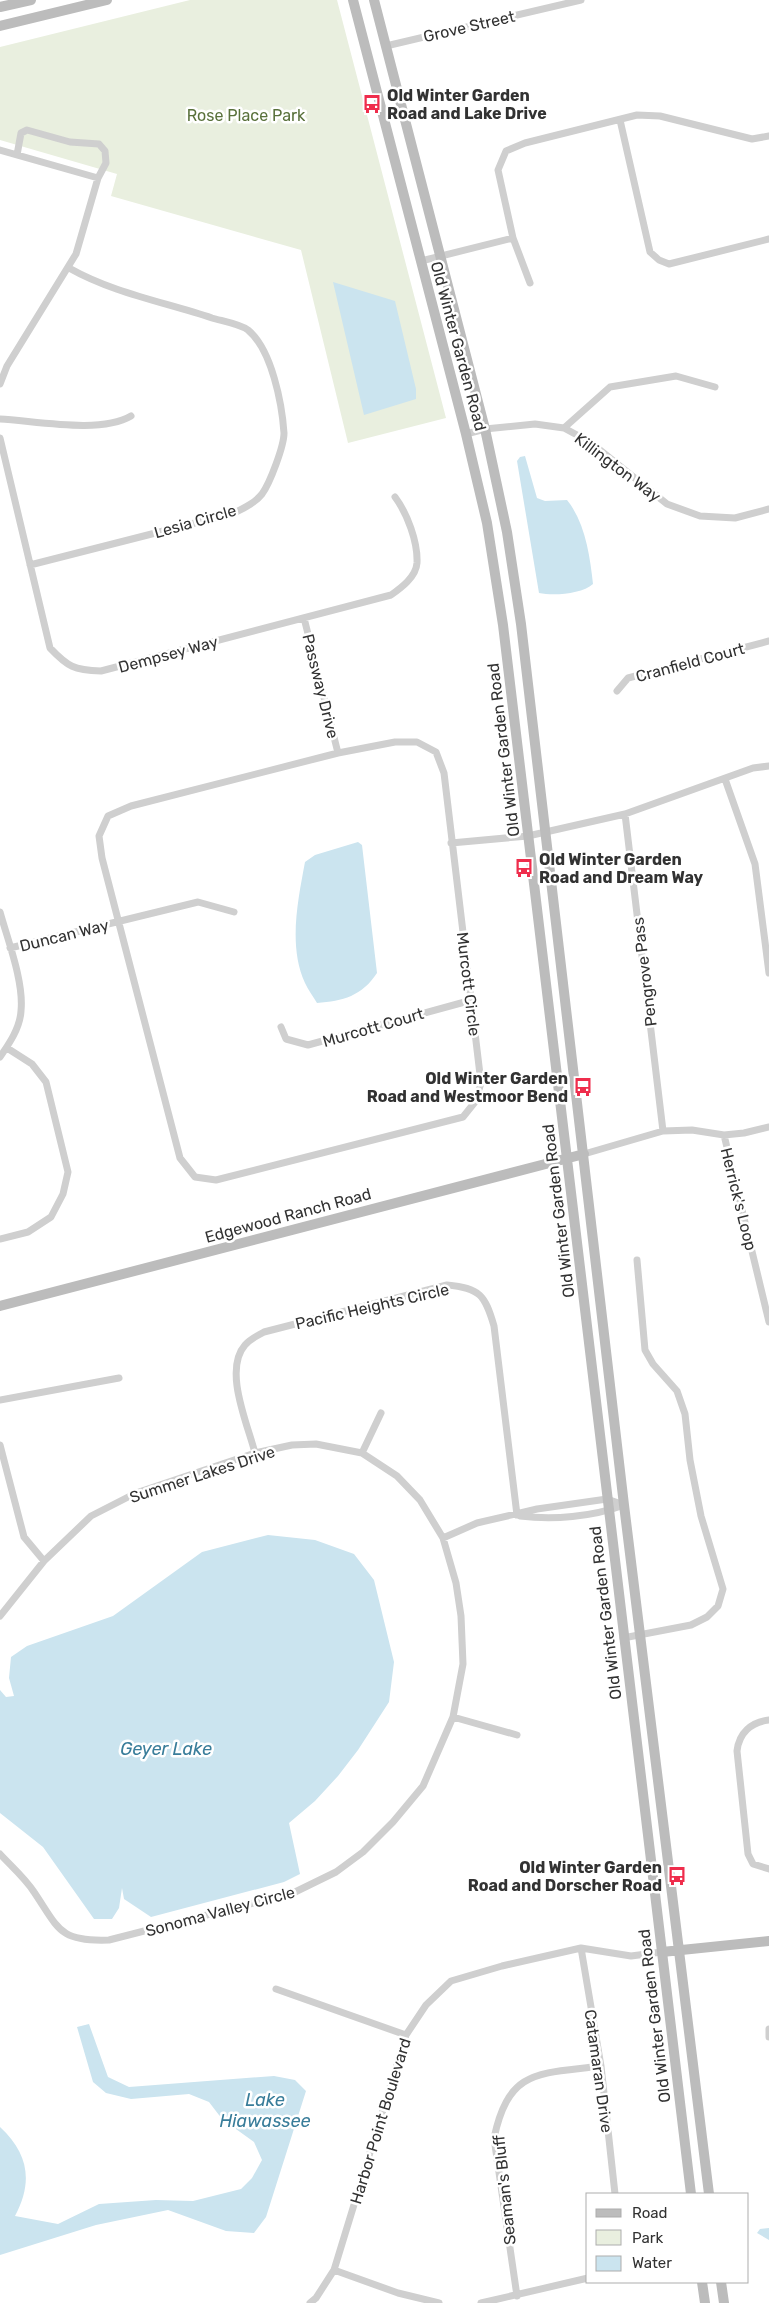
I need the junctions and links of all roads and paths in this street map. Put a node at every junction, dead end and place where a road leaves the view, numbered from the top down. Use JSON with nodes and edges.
{"nodes":[{"id":1,"x":31,"y":0,"type":"edge"},
{"id":2,"x":107,"y":0,"type":"edge"},
{"id":3,"x":353,"y":0,"type":"edge"},
{"id":4,"x":374,"y":0,"type":"edge"},
{"id":5,"x":581,"y":0,"type":"edge"},
{"id":6,"x":0,"y":7,"type":"edge"},
{"id":7,"x":0,"y":26,"type":"edge"},
{"id":8,"x":386,"y":46,"type":"junction"},
{"id":9,"x":620,"y":120,"type":"junction"},
{"id":10,"x":769,"y":136,"type":"edge"},
{"id":11,"x":0,"y":150,"type":"edge"},
{"id":12,"x":17,"y":155,"type":"junction"},
{"id":13,"x":98,"y":178,"type":"junction"},
{"id":14,"x":513,"y":238,"type":"junction"},
{"id":15,"x":769,"y":239,"type":"edge"},
{"id":16,"x":439,"y":257,"type":"junction"},
{"id":17,"x":421,"y":261,"type":"junction"},
{"id":18,"x":68,"y":268,"type":"junction"},
{"id":19,"x":530,"y":283,"type":"dead end"},
{"id":20,"x":0,"y":384,"type":"edge"},
{"id":21,"x":715,"y":387,"type":"dead end"},
{"id":22,"x":131,"y":416,"type":"dead end"},
{"id":23,"x":0,"y":419,"type":"edge"},
{"id":24,"x":564,"y":428,"type":"junction"},
{"id":25,"x":485,"y":430,"type":"junction"},
{"id":26,"x":466,"y":434,"type":"junction"},
{"id":27,"x":0,"y":438,"type":"edge"},
{"id":28,"x":395,"y":497,"type":"dead end"},
{"id":29,"x":769,"y":510,"type":"edge"},
{"id":30,"x":30,"y":565,"type":"junction"},
{"id":31,"x":304,"y":618,"type":"junction"},
{"id":32,"x":769,"y":641,"type":"edge"},
{"id":33,"x":617,"y":691,"type":"dead end"},
{"id":34,"x":338,"y":753,"type":"junction"},
{"id":35,"x":769,"y":766,"type":"edge"},
{"id":36,"x":725,"y":779,"type":"junction"},
{"id":37,"x":625,"y":814,"type":"junction"},
{"id":38,"x":546,"y":833,"type":"junction"},
{"id":39,"x":528,"y":836,"type":"junction"},
{"id":40,"x":451,"y":843,"type":"junction"},
{"id":41,"x":0,"y":912,"type":"edge"},
{"id":42,"x":234,"y":912,"type":"dead end"},
{"id":43,"x":118,"y":921,"type":"junction"},
{"id":44,"x":10,"y":948,"type":"junction"},
{"id":45,"x":769,"y":973,"type":"edge"},
{"id":46,"x":472,"y":1000,"type":"junction"},
{"id":47,"x":281,"y":1027,"type":"dead end"},
{"id":48,"x":7,"y":1048,"type":"junction"},
{"id":49,"x":0,"y":1057,"type":"edge"},
{"id":50,"x":769,"y":1127,"type":"edge"},
{"id":51,"x":663,"y":1131,"type":"junction"},
{"id":52,"x":724,"y":1135,"type":"junction"},
{"id":53,"x":584,"y":1154,"type":"junction"},
{"id":54,"x":567,"y":1159,"type":"junction"},
{"id":55,"x":0,"y":1239,"type":"edge"},
{"id":56,"x":637,"y":1260,"type":"dead end"},
{"id":57,"x":0,"y":1306,"type":"edge"},
{"id":58,"x":769,"y":1322,"type":"edge"},
{"id":59,"x":119,"y":1378,"type":"dead end"},
{"id":60,"x":0,"y":1400,"type":"edge"},
{"id":61,"x":381,"y":1413,"type":"dead end"},
{"id":62,"x":0,"y":1445,"type":"edge"},
{"id":63,"x":362,"y":1452,"type":"junction"},
{"id":64,"x":255,"y":1453,"type":"junction"},
{"id":65,"x":607,"y":1499,"type":"junction"},
{"id":66,"x":624,"y":1505,"type":"junction"},
{"id":67,"x":608,"y":1511,"type":"junction"},
{"id":68,"x":517,"y":1515,"type":"junction"},
{"id":69,"x":443,"y":1538,"type":"junction"},
{"id":70,"x":44,"y":1561,"type":"junction"},
{"id":71,"x":0,"y":1616,"type":"edge"},
{"id":72,"x":640,"y":1635,"type":"junction"},
{"id":73,"x":623,"y":1638,"type":"junction"},
{"id":74,"x":453,"y":1717,"type":"junction"},
{"id":75,"x":769,"y":1720,"type":"edge"},
{"id":76,"x":517,"y":1735,"type":"dead end"},
{"id":77,"x":0,"y":1854,"type":"edge"},
{"id":78,"x":769,"y":1869,"type":"edge"},
{"id":79,"x":769,"y":1941,"type":"edge"},
{"id":80,"x":581,"y":1948,"type":"junction"},
{"id":81,"x":678,"y":1950,"type":"junction"},
{"id":82,"x":662,"y":1952,"type":"junction"},
{"id":83,"x":276,"y":1989,"type":"dead end"},
{"id":84,"x":769,"y":2029,"type":"edge"},
{"id":85,"x":406,"y":2035,"type":"junction"},
{"id":86,"x":769,"y":2037,"type":"edge"},
{"id":87,"x":600,"y":2066,"type":"junction"},
{"id":88,"x":615,"y":2193,"type":"edge"},
{"id":89,"x":691,"y":2193,"type":"edge"},
{"id":90,"x":710,"y":2193,"type":"edge"},
{"id":91,"x":334,"y":2270,"type":"junction"},
{"id":92,"x":586,"y":2279,"type":"edge"},
{"id":93,"x":702,"y":2283,"type":"edge"},
{"id":94,"x":721,"y":2283,"type":"edge"},
{"id":95,"x":517,"y":2296,"type":"junction"},
{"id":96,"x":310,"y":2303,"type":"edge"},
{"id":97,"x":439,"y":2303,"type":"edge"},
{"id":98,"x":480,"y":2303,"type":"edge"},
{"id":99,"x":704,"y":2303,"type":"edge"},
{"id":100,"x":724,"y":2303,"type":"edge"}],
"edges":[{"from":1,"to":6,"type":"main road"},
{"from":2,"to":7,"type":"main road"},
{"from":3,"to":17,"type":"main road","name":"Old Winter Garden Road"},
{"from":4,"to":8,"type":"main road","name":"Old Winter Garden Road"},
{"from":5,"to":8,"type":"street","name":"Grove Street"},
{"from":8,"to":16,"type":"main road","name":"Old Winter Garden Road"},
{"from":9,"to":10,"type":"street"},
{"from":9,"to":14,"type":"street"},
{"from":9,"to":15,"type":"street"},
{"from":11,"to":12,"type":"street"},
{"from":12,"to":13,"type":"street"},
{"from":12,"to":13,"type":"street"},
{"from":13,"to":18,"type":"street"},
{"from":14,"to":16,"type":"street"},
{"from":14,"to":19,"type":"street"},
{"from":16,"to":17,"type":"street"},
{"from":16,"to":25,"type":"main road","name":"Old Winter Garden Road"},
{"from":17,"to":26,"type":"main road","name":"Old Winter Garden Road"},
{"from":18,"to":20,"type":"street"},
{"from":18,"to":30,"type":"street","name":"Lesia Circle"},
{"from":21,"to":24,"type":"street"},
{"from":22,"to":23,"type":"street"},
{"from":24,"to":25,"type":"street","name":"Killington Way"},
{"from":24,"to":29,"type":"street","name":"Killington Way"},
{"from":25,"to":26,"type":"street","name":"Killington Way"},
{"from":25,"to":38,"type":"main road","name":"Old Winter Garden Road"},
{"from":26,"to":39,"type":"main road","name":"Old Winter Garden Road"},
{"from":27,"to":30,"type":"street","name":"Dempsey Way"},
{"from":28,"to":31,"type":"street","name":"Dempsey Way"},
{"from":30,"to":31,"type":"street","name":"Dempsey Way"},
{"from":31,"to":34,"type":"street","name":"Passway Drive"},
{"from":32,"to":33,"type":"street","name":"Cranfield Court"},
{"from":34,"to":40,"type":"street","name":"Murcott Circle"},
{"from":34,"to":43,"type":"street","name":"Murcott Circle"},
{"from":35,"to":36,"type":"street"},
{"from":36,"to":37,"type":"street"},
{"from":36,"to":45,"type":"street"},
{"from":37,"to":38,"type":"street"},
{"from":37,"to":51,"type":"street","name":"Pengrove Pass"},
{"from":38,"to":39,"type":"street"},
{"from":38,"to":53,"type":"main road","name":"Old Winter Garden Road"},
{"from":39,"to":40,"type":"street"},
{"from":39,"to":54,"type":"main road","name":"Old Winter Garden Road"},
{"from":40,"to":46,"type":"street","name":"Murcott Circle"},
{"from":41,"to":44,"type":"street"},
{"from":42,"to":43,"type":"street","name":"Duncan Way"},
{"from":43,"to":44,"type":"street","name":"Duncan Way"},
{"from":43,"to":46,"type":"street","name":"Murcott Circle"},
{"from":44,"to":48,"type":"street"},
{"from":46,"to":47,"type":"street","name":"Murcott Court"},
{"from":48,"to":49,"type":"street"},
{"from":48,"to":55,"type":"street"},
{"from":50,"to":52,"type":"street"},
{"from":51,"to":52,"type":"street"},
{"from":51,"to":53,"type":"street"},
{"from":52,"to":58,"type":"street","name":"Herrick's Loop"},
{"from":53,"to":54,"type":"main road","name":"Edgewood Ranch Road"},
{"from":53,"to":66,"type":"main road","name":"Old Winter Garden Road"},
{"from":54,"to":57,"type":"main road","name":"Edgewood Ranch Road"},
{"from":54,"to":65,"type":"main road","name":"Old Winter Garden Road"},
{"from":56,"to":72,"type":"street"},
{"from":59,"to":60,"type":"street"},
{"from":61,"to":63,"type":"street"},
{"from":62,"to":70,"type":"street"},
{"from":63,"to":64,"type":"street","name":"Summer Lakes Drive"},
{"from":63,"to":69,"type":"street","name":"Summer Lakes Drive"},
{"from":64,"to":68,"type":"street","name":"Pacific Heights Circle"},
{"from":64,"to":70,"type":"street","name":"Summer Lakes Drive"},
{"from":65,"to":66,"type":"street"},
{"from":65,"to":67,"type":"main road","name":"Old Winter Garden Road"},
{"from":65,"to":68,"type":"street"},
{"from":66,"to":67,"type":"street"},
{"from":66,"to":72,"type":"main road","name":"Old Winter Garden Road"},
{"from":67,"to":68,"type":"street"},
{"from":67,"to":73,"type":"main road","name":"Old Winter Garden Road"},
{"from":68,"to":69,"type":"street"},
{"from":69,"to":74,"type":"street","name":"Sonoma Valley Circle"},
{"from":70,"to":71,"type":"street","name":"Summer Lakes Drive"},
{"from":72,"to":73,"type":"street"},
{"from":72,"to":81,"type":"main road","name":"Old Winter Garden Road"},
{"from":73,"to":82,"type":"main road","name":"Old Winter Garden Road"},
{"from":74,"to":76,"type":"street"},
{"from":74,"to":77,"type":"street","name":"Sonoma Valley Circle"},
{"from":75,"to":78,"type":"street"},
{"from":79,"to":81,"type":"main road"},
{"from":80,"to":82,"type":"street","name":"Harbor Point Boulevard"},
{"from":80,"to":85,"type":"street","name":"Harbor Point Boulevard"},
{"from":80,"to":87,"type":"street","name":"Catamaran Drive"},
{"from":81,"to":82,"type":"main road"},
{"from":81,"to":90,"type":"main road","name":"Old Winter Garden Road"},
{"from":82,"to":89,"type":"main road","name":"Old Winter Garden Road"},
{"from":83,"to":85,"type":"street"},
{"from":84,"to":86,"type":"street"},
{"from":85,"to":91,"type":"street","name":"Harbor Point Boulevard"},
{"from":87,"to":88,"type":"street","name":"Catamaran Drive"},
{"from":87,"to":95,"type":"street","name":"Seaman's Bluff"},
{"from":91,"to":96,"type":"street","name":"Harbor Point Boulevard"},
{"from":91,"to":97,"type":"street"},
{"from":92,"to":95,"type":"street"},
{"from":93,"to":99,"type":"main road"},
{"from":94,"to":100,"type":"main road"},
{"from":95,"to":98,"type":"street"}]}
